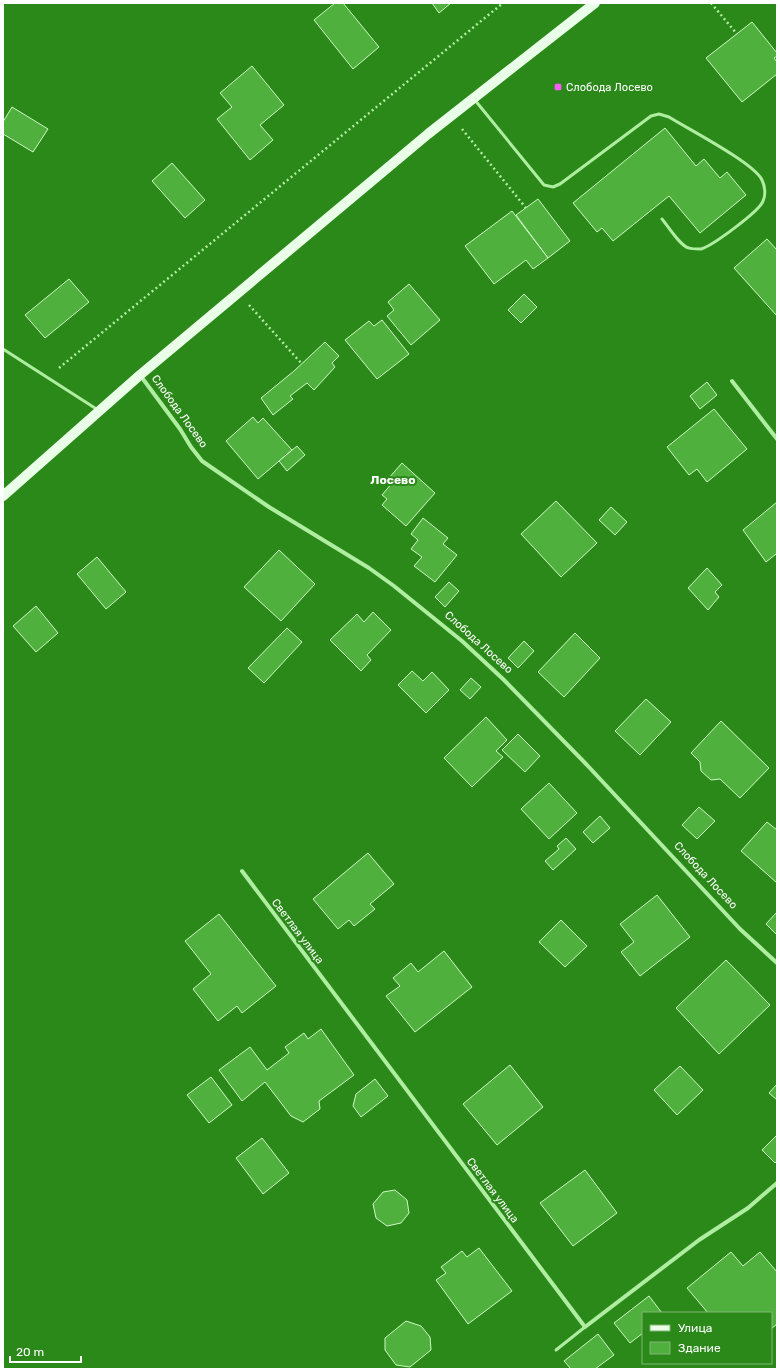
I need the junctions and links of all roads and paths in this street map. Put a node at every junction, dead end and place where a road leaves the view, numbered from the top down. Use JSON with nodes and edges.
{"nodes":[{"id":1,"x":503,"y":3,"type":"edge"},
{"id":2,"x":595,"y":3,"type":"edge"},
{"id":3,"x":712,"y":3,"type":"edge"},
{"id":4,"x":736,"y":34,"type":"dead end"},
{"id":5,"x":473,"y":98,"type":"junction"},
{"id":6,"x":451,"y":115,"type":"junction"},
{"id":7,"x":526,"y":208,"type":"dead end"},
{"id":8,"x":662,"y":219,"type":"dead end"},
{"id":9,"x":238,"y":293,"type":"junction"},
{"id":10,"x":3,"y":349,"type":"edge"},
{"id":11,"x":302,"y":364,"type":"dead end"},
{"id":12,"x":140,"y":375,"type":"junction"},
{"id":13,"x":48,"y":378,"type":"junction"},
{"id":14,"x":732,"y":382,"type":"dead end"},
{"id":15,"x":100,"y":411,"type":"junction"},
{"id":16,"x":777,"y":439,"type":"edge"},
{"id":17,"x":3,"y":496,"type":"edge"},
{"id":18,"x":242,"y":871,"type":"dead end"},
{"id":19,"x":777,"y":963,"type":"edge"},
{"id":20,"x":777,"y":1183,"type":"edge"},
{"id":21,"x":585,"y":1327,"type":"junction"},
{"id":22,"x":556,"y":1350,"type":"dead end"}],
"edges":[{"from":1,"to":13,"type":"path"},
{"from":2,"to":5,"type":"main road","name":"Слобода Лосево"},
{"from":3,"to":4,"type":"path"},
{"from":5,"to":6,"type":"main road","name":"Слобода Лосево"},
{"from":5,"to":8,"type":"lane"},
{"from":6,"to":7,"type":"path"},
{"from":6,"to":9,"type":"main road","name":"Слобода Лосево"},
{"from":9,"to":11,"type":"path"},
{"from":9,"to":12,"type":"main road","name":"Слобода Лосево"},
{"from":10,"to":13,"type":"lane"},
{"from":12,"to":15,"type":"main road","name":"Слобода Лосево"},
{"from":12,"to":19,"type":"street","name":"Слобода Лосево"},
{"from":13,"to":15,"type":"lane"},
{"from":14,"to":16,"type":"street"},
{"from":15,"to":17,"type":"main road","name":"Слобода Лосево"},
{"from":18,"to":21,"type":"street","name":"Светлая улица"},
{"from":20,"to":21,"type":"street"},
{"from":21,"to":22,"type":"lane"}]}
